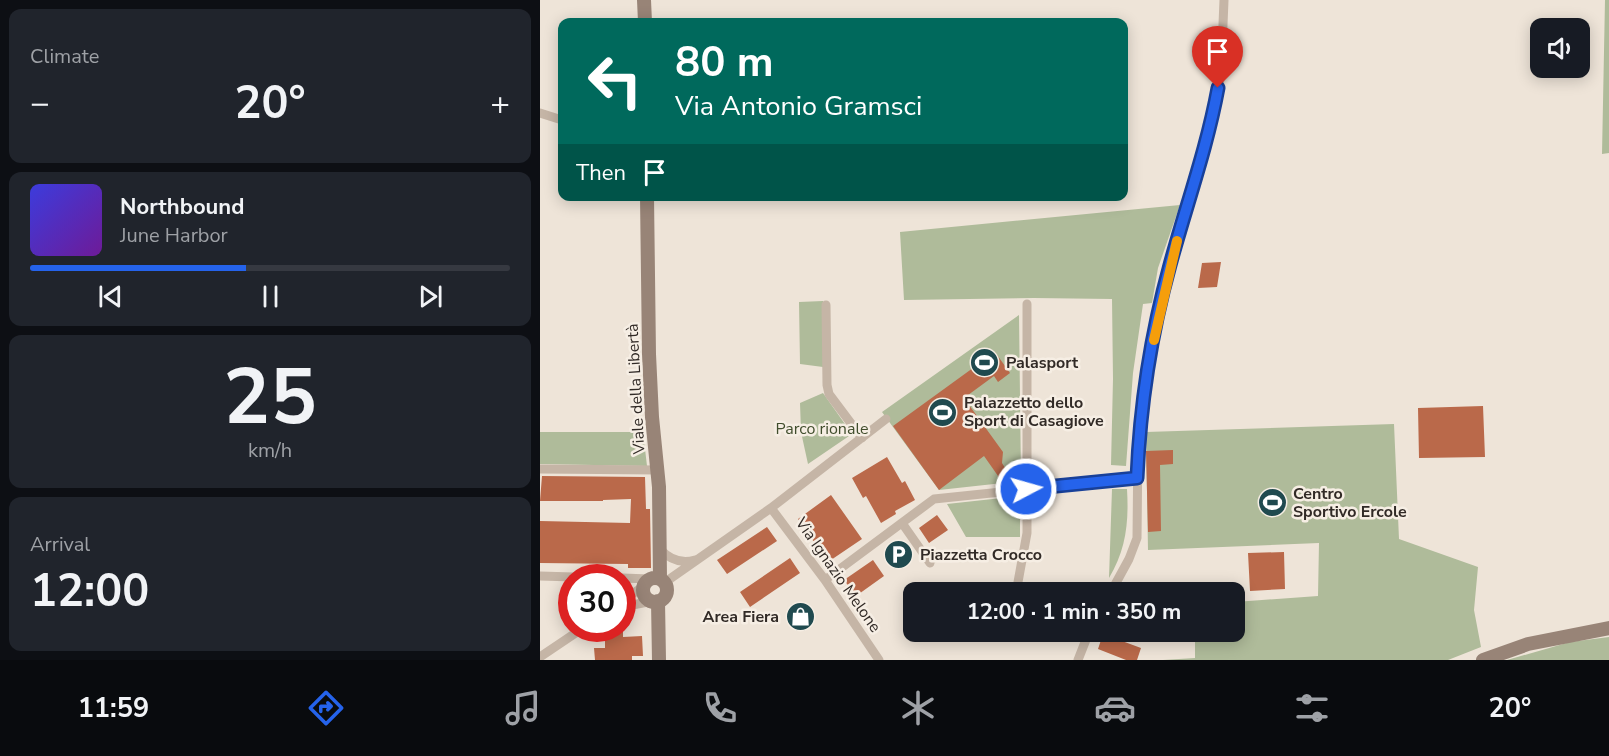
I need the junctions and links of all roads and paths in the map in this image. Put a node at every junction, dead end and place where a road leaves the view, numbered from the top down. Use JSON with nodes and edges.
{"nodes":[{"id":1,"x":644,"y":0,"type":"edge"},
{"id":2,"x":1224,"y":0,"type":"edge"},
{"id":3,"x":645,"y":18,"type":"edge"},
{"id":4,"x":540,"y":113,"type":"edge"},
{"id":5,"x":558,"y":119,"type":"edge"},
{"id":6,"x":647,"y":201,"type":"edge"},
{"id":7,"x":1027,"y":304,"type":"dead end"},
{"id":8,"x":826,"y":305,"type":"dead end"},
{"id":9,"x":886,"y":419,"type":"dead end"},
{"id":10,"x":862,"y":438,"type":"junction"},
{"id":11,"x":540,"y":469,"type":"edge"},
{"id":12,"x":658,"y":470,"type":"junction"},
{"id":13,"x":1137,"y":478,"type":"junction"},
{"id":14,"x":1026,"y":489,"type":"junction"},
{"id":15,"x":771,"y":508,"type":"junction"},
{"id":16,"x":902,"y":523,"type":"junction"},
{"id":17,"x":660,"y":549,"type":"junction"},
{"id":18,"x":697,"y":560,"type":"junction"},
{"id":19,"x":930,"y":563,"type":"dead end"},
{"id":20,"x":540,"y":576,"type":"edge"},
{"id":21,"x":558,"y":576,"type":"edge"},
{"id":22,"x":636,"y":580,"type":"edge"},
{"id":23,"x":825,"y":580,"type":"junction"},
{"id":24,"x":654,"y":582,"type":"junction"},
{"id":25,"x":1018,"y":582,"type":"dead end"},
{"id":26,"x":1116,"y":582,"type":"edge"},
{"id":27,"x":636,"y":593,"type":"edge"},
{"id":28,"x":656,"y":601,"type":"junction"},
{"id":29,"x":636,"y":605,"type":"edge"},
{"id":30,"x":639,"y":605,"type":"junction"},
{"id":31,"x":659,"y":620,"type":"junction"},
{"id":32,"x":1609,"y":628,"type":"edge"},
{"id":33,"x":562,"y":642,"type":"edge"},
{"id":34,"x":1085,"y":642,"type":"edge"},
{"id":35,"x":540,"y":657,"type":"edge"},
{"id":36,"x":658,"y":660,"type":"edge"},
{"id":37,"x":879,"y":660,"type":"edge"},
{"id":38,"x":1078,"y":660,"type":"edge"},
{"id":39,"x":1483,"y":660,"type":"edge"}],
"edges":[{"from":1,"to":3,"type":"street"},
{"from":2,"to":13,"type":"street"},
{"from":4,"to":5,"type":"street"},
{"from":6,"to":12,"type":"street","name":"Viale della Libertà"},
{"from":7,"to":14,"type":"street"},
{"from":8,"to":10,"type":"street"},
{"from":9,"to":10,"type":"street"},
{"from":10,"to":15,"type":"street"},
{"from":11,"to":12,"type":"street"},
{"from":12,"to":17,"type":"street","name":"Viale della Libertà"},
{"from":13,"to":14,"type":"street"},
{"from":13,"to":26,"type":"street"},
{"from":14,"to":16,"type":"street"},
{"from":14,"to":25,"type":"street"},
{"from":15,"to":18,"type":"street"},
{"from":15,"to":23,"type":"street","name":"Via Ignazio Melone"},
{"from":16,"to":19,"type":"street"},
{"from":16,"to":23,"type":"street"},
{"from":17,"to":18,"type":"street"},
{"from":17,"to":24,"type":"street","name":"Viale della Libertà"},
{"from":18,"to":24,"type":"street"},
{"from":20,"to":21,"type":"street"},
{"from":22,"to":24,"type":"street"},
{"from":23,"to":37,"type":"street","name":"Via Ignazio Melone"},
{"from":24,"to":27,"type":"street"},
{"from":24,"to":28,"type":"street","name":"Viale della Libertà"},
{"from":24,"to":28,"type":"street","name":"Viale della Libertà"},
{"from":28,"to":30,"type":"street"},
{"from":28,"to":31,"type":"street","name":"Viale della Libertà"},
{"from":29,"to":30,"type":"street"},
{"from":30,"to":31,"type":"street"},
{"from":31,"to":36,"type":"street","name":"Viale della Libertà"},
{"from":32,"to":39,"type":"street"},
{"from":33,"to":35,"type":"street"},
{"from":34,"to":38,"type":"street"}]}
